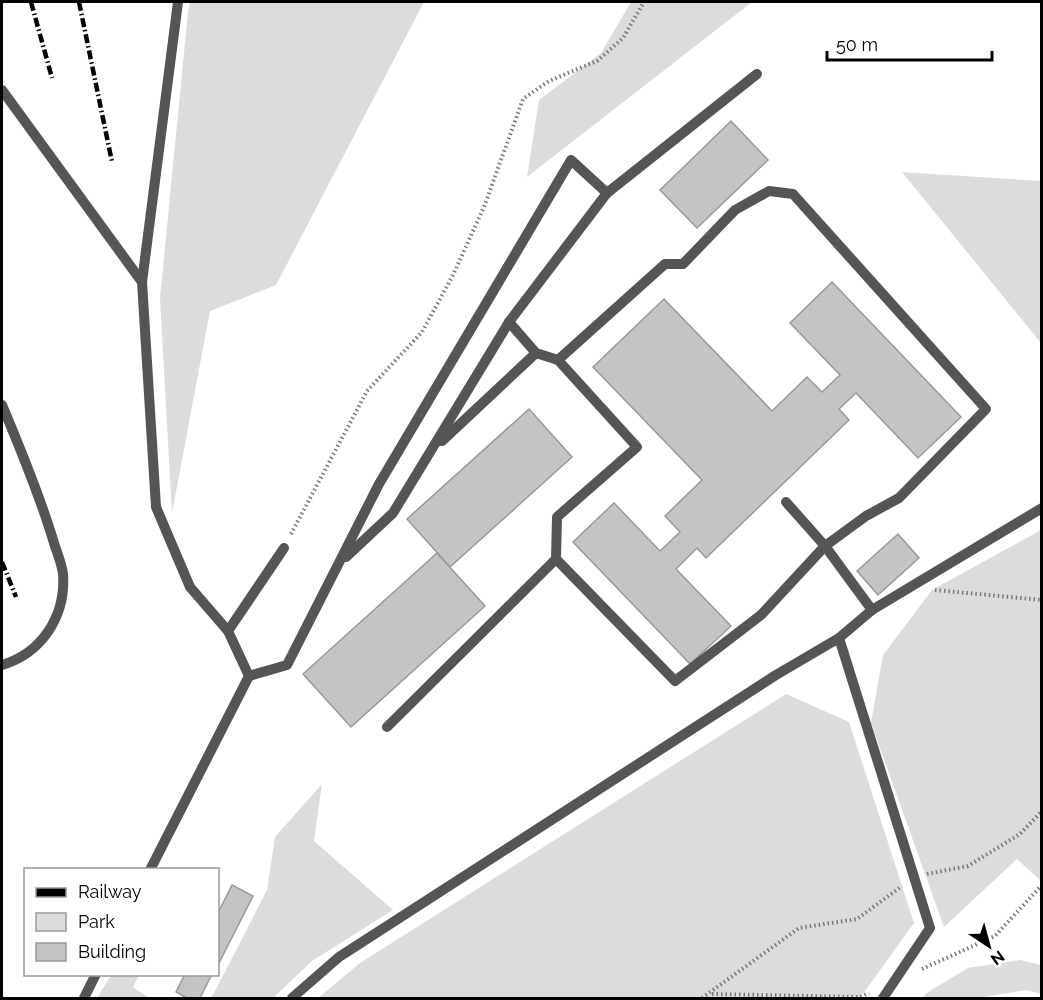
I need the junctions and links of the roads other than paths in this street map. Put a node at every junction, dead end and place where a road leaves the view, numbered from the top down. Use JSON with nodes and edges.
{"nodes":[{"id":1,"x":178,"y":2,"type":"edge"},
{"id":2,"x":757,"y":74,"type":"dead end"},
{"id":3,"x":2,"y":90,"type":"edge"},
{"id":4,"x":607,"y":193,"type":"junction"},
{"id":5,"x":142,"y":282,"type":"junction"},
{"id":6,"x":509,"y":322,"type":"junction"},
{"id":7,"x":536,"y":353,"type":"junction"},
{"id":8,"x":558,"y":360,"type":"junction"},
{"id":9,"x":2,"y":405,"type":"edge"},
{"id":10,"x":431,"y":450,"type":"junction"},
{"id":11,"x":786,"y":502,"type":"dead end"},
{"id":12,"x":1041,"y":508,"type":"edge"},
{"id":13,"x":825,"y":546,"type":"junction"},
{"id":14,"x":284,"y":548,"type":"road end"},
{"id":15,"x":556,"y":559,"type":"junction"},
{"id":16,"x":342,"y":561,"type":"junction"},
{"id":17,"x":872,"y":610,"type":"junction"},
{"id":18,"x":228,"y":631,"type":"junction"},
{"id":19,"x":839,"y":638,"type":"junction"},
{"id":20,"x":2,"y":665,"type":"edge"},
{"id":21,"x":249,"y":676,"type":"junction"},
{"id":22,"x":387,"y":728,"type":"dead end"},
{"id":23,"x":151,"y":868,"type":"edge"},
{"id":24,"x":96,"y":976,"type":"edge"},
{"id":25,"x":84,"y":999,"type":"edge"},
{"id":26,"x":292,"y":999,"type":"edge"},
{"id":27,"x":883,"y":999,"type":"edge"}],
"edges":[{"from":1,"to":5,"type":"lane"},
{"from":2,"to":4,"type":"lane"},
{"from":3,"to":5,"type":"lane"},
{"from":4,"to":6,"type":"lane"},
{"from":4,"to":16,"type":"lane"},
{"from":5,"to":18,"type":"lane"},
{"from":6,"to":7,"type":"lane"},
{"from":6,"to":10,"type":"lane"},
{"from":7,"to":8,"type":"lane"},
{"from":7,"to":10,"type":"lane"},
{"from":8,"to":13,"type":"lane"},
{"from":8,"to":15,"type":"lane"},
{"from":9,"to":20,"type":"lane"},
{"from":10,"to":16,"type":"lane"},
{"from":11,"to":13,"type":"lane"},
{"from":12,"to":17,"type":"lane"},
{"from":13,"to":15,"type":"lane"},
{"from":13,"to":17,"type":"lane"},
{"from":14,"to":18,"type":"lane"},
{"from":15,"to":22,"type":"lane"},
{"from":16,"to":21,"type":"lane"},
{"from":17,"to":19,"type":"lane"},
{"from":18,"to":21,"type":"lane"},
{"from":19,"to":26,"type":"lane"},
{"from":19,"to":27,"type":"lane"},
{"from":21,"to":23,"type":"lane"},
{"from":24,"to":25,"type":"lane"}]}
